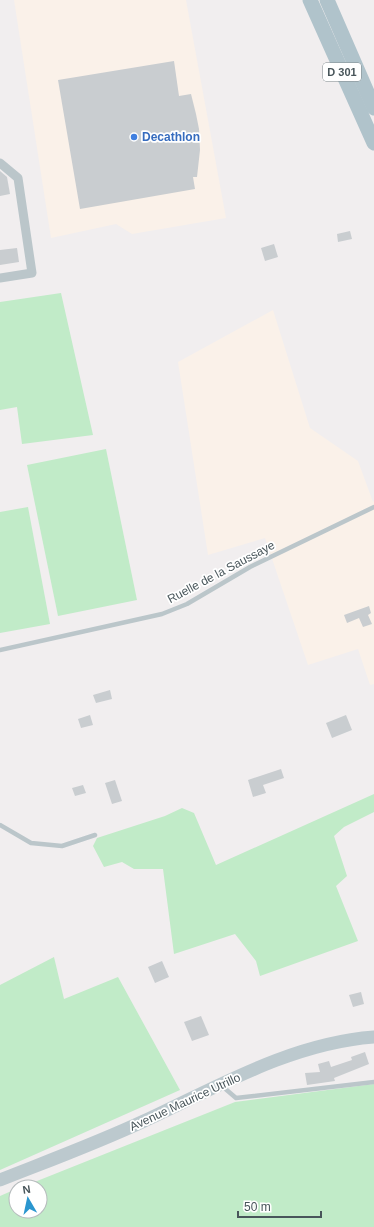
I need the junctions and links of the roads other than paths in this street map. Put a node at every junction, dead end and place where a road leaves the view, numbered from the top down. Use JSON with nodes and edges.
{"nodes":[{"id":1,"x":310,"y":0,"type":"edge"},
{"id":2,"x":328,"y":0,"type":"edge"},
{"id":3,"x":374,"y":108,"type":"edge"},
{"id":4,"x":374,"y":143,"type":"edge"},
{"id":5,"x":0,"y":163,"type":"edge"},
{"id":6,"x":0,"y":278,"type":"edge"},
{"id":7,"x":374,"y":507,"type":"edge"},
{"id":8,"x":0,"y":650,"type":"edge"},
{"id":9,"x":0,"y":825,"type":"edge"},
{"id":10,"x":95,"y":835,"type":"dead end"},
{"id":11,"x":374,"y":1037,"type":"edge"},
{"id":12,"x":374,"y":1082,"type":"edge"},
{"id":13,"x":220,"y":1085,"type":"junction"},
{"id":14,"x":0,"y":1180,"type":"edge"}],
"edges":[{"from":1,"to":4,"type":"main road","number":"D 301"},
{"from":2,"to":3,"type":"main road","number":"D 301"},
{"from":5,"to":6,"type":"street"},
{"from":7,"to":8,"type":"lane","name":"Ruelle de la Saussaye"},
{"from":9,"to":10,"type":"lane"},
{"from":11,"to":13,"type":"main road","name":"Avenue Maurice Utrillo"},
{"from":12,"to":13,"type":"lane"},
{"from":13,"to":14,"type":"main road","name":"Avenue Maurice Utrillo"}]}
